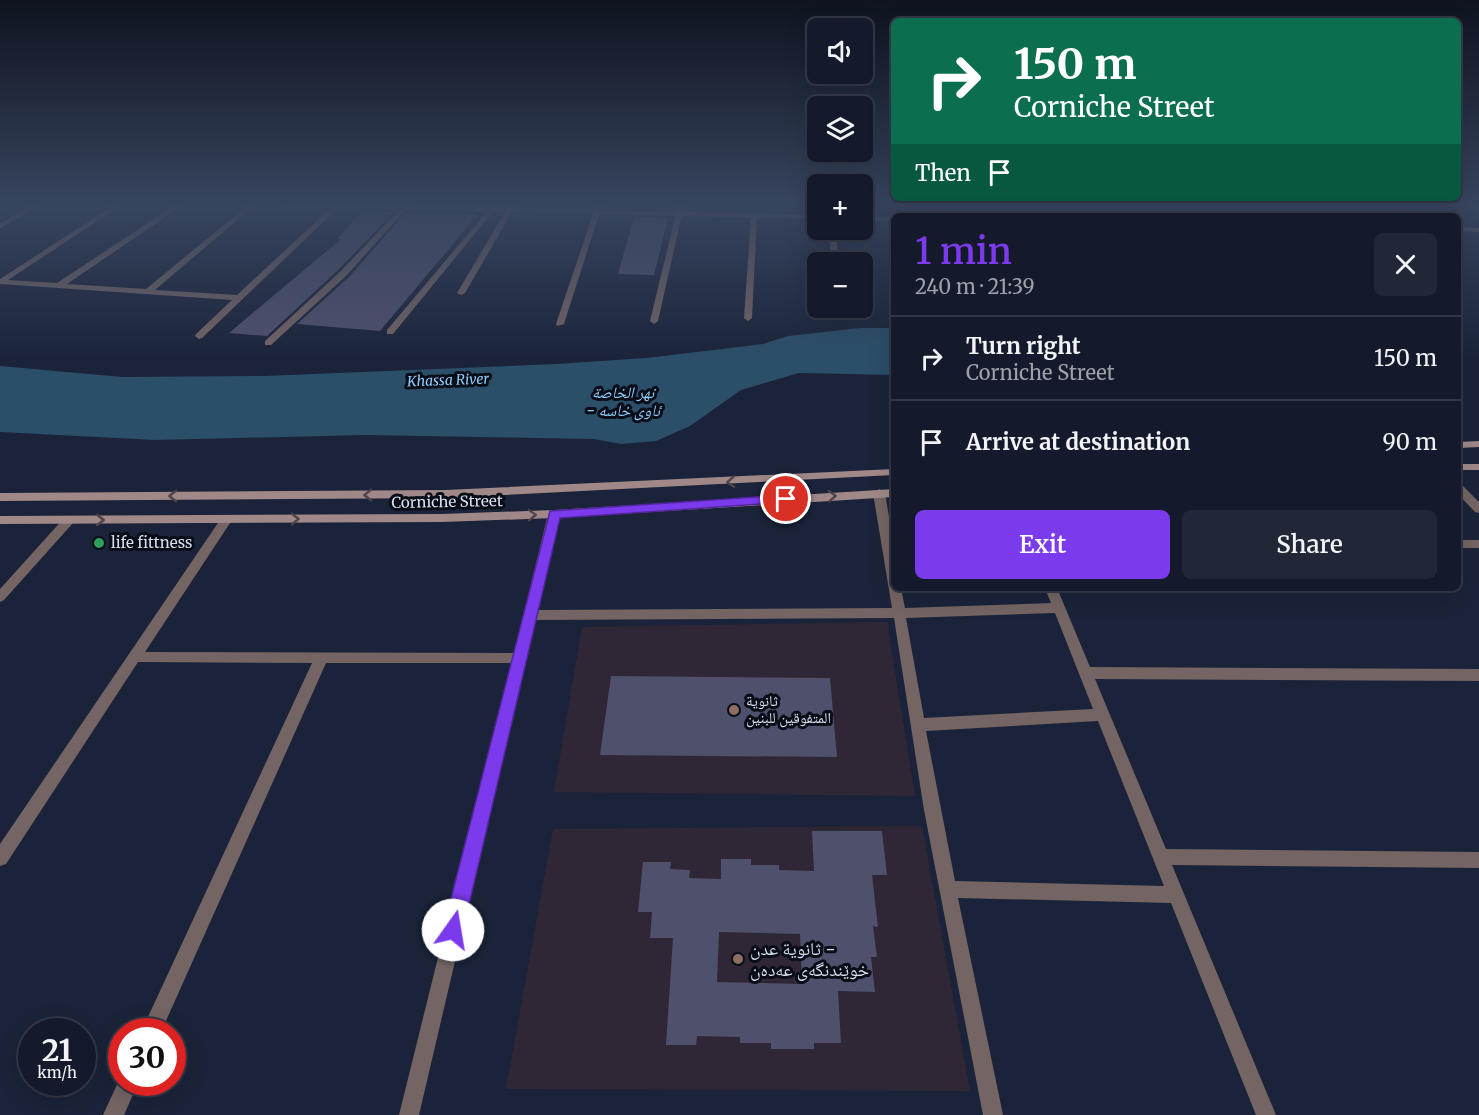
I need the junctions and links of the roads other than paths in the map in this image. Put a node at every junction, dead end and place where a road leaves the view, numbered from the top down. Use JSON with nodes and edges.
{"nodes":[{"id":1,"x":39,"y":257,"type":"edge"},
{"id":2,"x":102,"y":257,"type":"edge"},
{"id":3,"x":190,"y":257,"type":"edge"},
{"id":4,"x":283,"y":257,"type":"edge"},
{"id":5,"x":359,"y":257,"type":"edge"},
{"id":6,"x":452,"y":257,"type":"edge"},
{"id":7,"x":482,"y":257,"type":"edge"},
{"id":8,"x":581,"y":257,"type":"edge"},
{"id":9,"x":669,"y":257,"type":"edge"},
{"id":10,"x":752,"y":257,"type":"edge"},
{"id":11,"x":0,"y":282,"type":"edge"},
{"id":12,"x":59,"y":286,"type":"junction"},
{"id":13,"x":149,"y":291,"type":"junction"},
{"id":14,"x":461,"y":293,"type":"dead end"},
{"id":15,"x":239,"y":298,"type":"junction"},
{"id":16,"x":748,"y":318,"type":"dead end"},
{"id":17,"x":654,"y":321,"type":"dead end"},
{"id":18,"x":560,"y":324,"type":"dead end"},
{"id":19,"x":390,"y":332,"type":"dead end"},
{"id":20,"x":199,"y":336,"type":"dead end"},
{"id":21,"x":268,"y":343,"type":"dead end"},
{"id":22,"x":1479,"y":444,"type":"edge"},
{"id":23,"x":1461,"y":445,"type":"edge"},
{"id":24,"x":1461,"y":467,"type":"edge"},
{"id":25,"x":1479,"y":467,"type":"edge"},
{"id":26,"x":891,"y":472,"type":"edge"},
{"id":27,"x":1461,"y":491,"type":"edge"},
{"id":28,"x":879,"y":493,"type":"junction"},
{"id":29,"x":891,"y":493,"type":"edge"},
{"id":30,"x":0,"y":497,"type":"edge"},
{"id":31,"x":1479,"y":509,"type":"edge"},
{"id":32,"x":554,"y":514,"type":"junction"},
{"id":33,"x":0,"y":520,"type":"edge"},
{"id":34,"x":69,"y":520,"type":"junction"},
{"id":35,"x":226,"y":520,"type":"junction"},
{"id":36,"x":1461,"y":544,"type":"edge"},
{"id":37,"x":1479,"y":544,"type":"edge"},
{"id":38,"x":891,"y":565,"type":"edge"},
{"id":39,"x":895,"y":591,"type":"edge"},
{"id":40,"x":1052,"y":591,"type":"edge"},
{"id":41,"x":0,"y":597,"type":"edge"},
{"id":42,"x":1059,"y":608,"type":"junction"},
{"id":43,"x":899,"y":613,"type":"junction"},
{"id":44,"x":529,"y":615,"type":"junction"},
{"id":45,"x":134,"y":657,"type":"junction"},
{"id":46,"x":321,"y":658,"type":"junction"},
{"id":47,"x":519,"y":658,"type":"junction"},
{"id":48,"x":1086,"y":673,"type":"junction"},
{"id":49,"x":1479,"y":675,"type":"edge"},
{"id":50,"x":1104,"y":714,"type":"junction"},
{"id":51,"x":917,"y":725,"type":"junction"},
{"id":52,"x":1161,"y":857,"type":"junction"},
{"id":53,"x":0,"y":858,"type":"edge"},
{"id":54,"x":1479,"y":860,"type":"edge"},
{"id":55,"x":948,"y":889,"type":"junction"},
{"id":56,"x":1177,"y":896,"type":"junction"},
{"id":57,"x":157,"y":1018,"type":"edge"},
{"id":58,"x":122,"y":1096,"type":"edge"},
{"id":59,"x":113,"y":1115,"type":"edge"},
{"id":60,"x":409,"y":1115,"type":"edge"},
{"id":61,"x":993,"y":1115,"type":"edge"},
{"id":62,"x":1266,"y":1115,"type":"edge"}],
"edges":[{"from":1,"to":11,"type":"street"},
{"from":2,"to":12,"type":"street"},
{"from":3,"to":13,"type":"street"},
{"from":4,"to":15,"type":"street"},
{"from":5,"to":21,"type":"street"},
{"from":6,"to":19,"type":"street"},
{"from":7,"to":14,"type":"street"},
{"from":8,"to":18,"type":"street"},
{"from":9,"to":17,"type":"street"},
{"from":10,"to":16,"type":"street"},
{"from":11,"to":12,"type":"street"},
{"from":12,"to":13,"type":"street"},
{"from":13,"to":15,"type":"street"},
{"from":15,"to":20,"type":"street"},
{"from":22,"to":23,"type":"main road"},
{"from":24,"to":25,"type":"main road"},
{"from":26,"to":30,"type":"main road","name":"Corniche Street","one_way":true},
{"from":27,"to":31,"type":"street"},
{"from":28,"to":29,"type":"main road","name":"Corniche Street"},
{"from":32,"to":28,"type":"main road","name":"Corniche Street","one_way":true},
{"from":28,"to":38,"type":"street"},
{"from":35,"to":32,"type":"main road","name":"Corniche Street","one_way":true},
{"from":32,"to":44,"type":"street"},
{"from":33,"to":34,"type":"main road","name":"Corniche Street"},
{"from":34,"to":35,"type":"main road","name":"Corniche Street","one_way":true},
{"from":34,"to":41,"type":"street"},
{"from":35,"to":45,"type":"street"},
{"from":36,"to":37,"type":"street"},
{"from":39,"to":43,"type":"street"},
{"from":40,"to":42,"type":"street"},
{"from":42,"to":43,"type":"street"},
{"from":42,"to":48,"type":"street"},
{"from":43,"to":44,"type":"street"},
{"from":43,"to":51,"type":"street"},
{"from":44,"to":47,"type":"street"},
{"from":45,"to":46,"type":"street"},
{"from":45,"to":53,"type":"street"},
{"from":46,"to":47,"type":"street"},
{"from":46,"to":57,"type":"street"},
{"from":47,"to":60,"type":"street"},
{"from":48,"to":49,"type":"street"},
{"from":48,"to":50,"type":"street"},
{"from":50,"to":51,"type":"street"},
{"from":50,"to":52,"type":"street"},
{"from":51,"to":55,"type":"street"},
{"from":52,"to":54,"type":"street"},
{"from":52,"to":56,"type":"street"},
{"from":55,"to":56,"type":"street"},
{"from":55,"to":61,"type":"street"},
{"from":56,"to":62,"type":"street"},
{"from":58,"to":59,"type":"street"}]}
